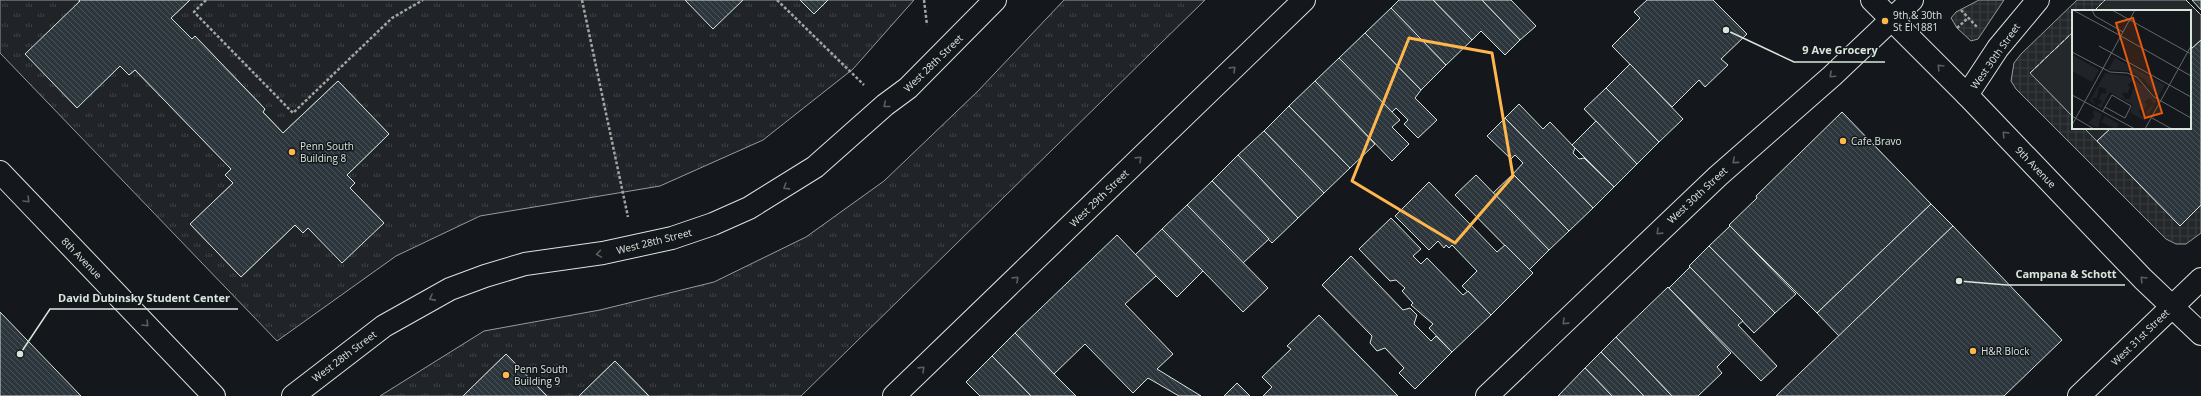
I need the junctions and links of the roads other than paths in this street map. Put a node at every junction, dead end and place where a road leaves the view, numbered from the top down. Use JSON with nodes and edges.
{"nodes":[{"id":1,"x":995,"y":0,"type":"edge"},
{"id":2,"x":1304,"y":0,"type":"edge"},
{"id":3,"x":1872,"y":0,"type":"edge"},
{"id":4,"x":1912,"y":0,"type":"edge"},
{"id":5,"x":2038,"y":0,"type":"edge"},
{"id":6,"x":1891,"y":19,"type":"junction"},
{"id":7,"x":1967,"y":95,"type":"junction"},
{"id":8,"x":0,"y":172,"type":"edge"},
{"id":9,"x":2201,"y":279,"type":"edge"},
{"id":10,"x":2171,"y":306,"type":"junction"},
{"id":11,"x":2201,"y":334,"type":"edge"},
{"id":12,"x":214,"y":396,"type":"edge"},
{"id":13,"x":293,"y":396,"type":"edge"},
{"id":14,"x":894,"y":396,"type":"edge"},
{"id":15,"x":1488,"y":396,"type":"edge"},
{"id":16,"x":2079,"y":396,"type":"edge"}],
"edges":[{"from":1,"to":13,"type":"street","name":"West 28th Street","one_way":true},
{"from":14,"to":2,"type":"street","name":"West 29th Street","one_way":true},
{"from":3,"to":6,"type":"street","name":"9th Avenue"},
{"from":4,"to":6,"type":"street","name":"West 30th Street"},
{"from":5,"to":7,"type":"street","name":"West 30th Street"},
{"from":7,"to":6,"type":"street","name":"9th Avenue","one_way":true},
{"from":6,"to":15,"type":"street","name":"West 30th Street","one_way":true},
{"from":10,"to":7,"type":"street","name":"9th Avenue","one_way":true},
{"from":8,"to":12,"type":"street","name":"8th Avenue","one_way":true},
{"from":9,"to":10,"type":"street","name":"West 31st Street"},
{"from":10,"to":11,"type":"street","name":"9th Avenue"},
{"from":10,"to":16,"type":"street","name":"West 31st Street"}]}
